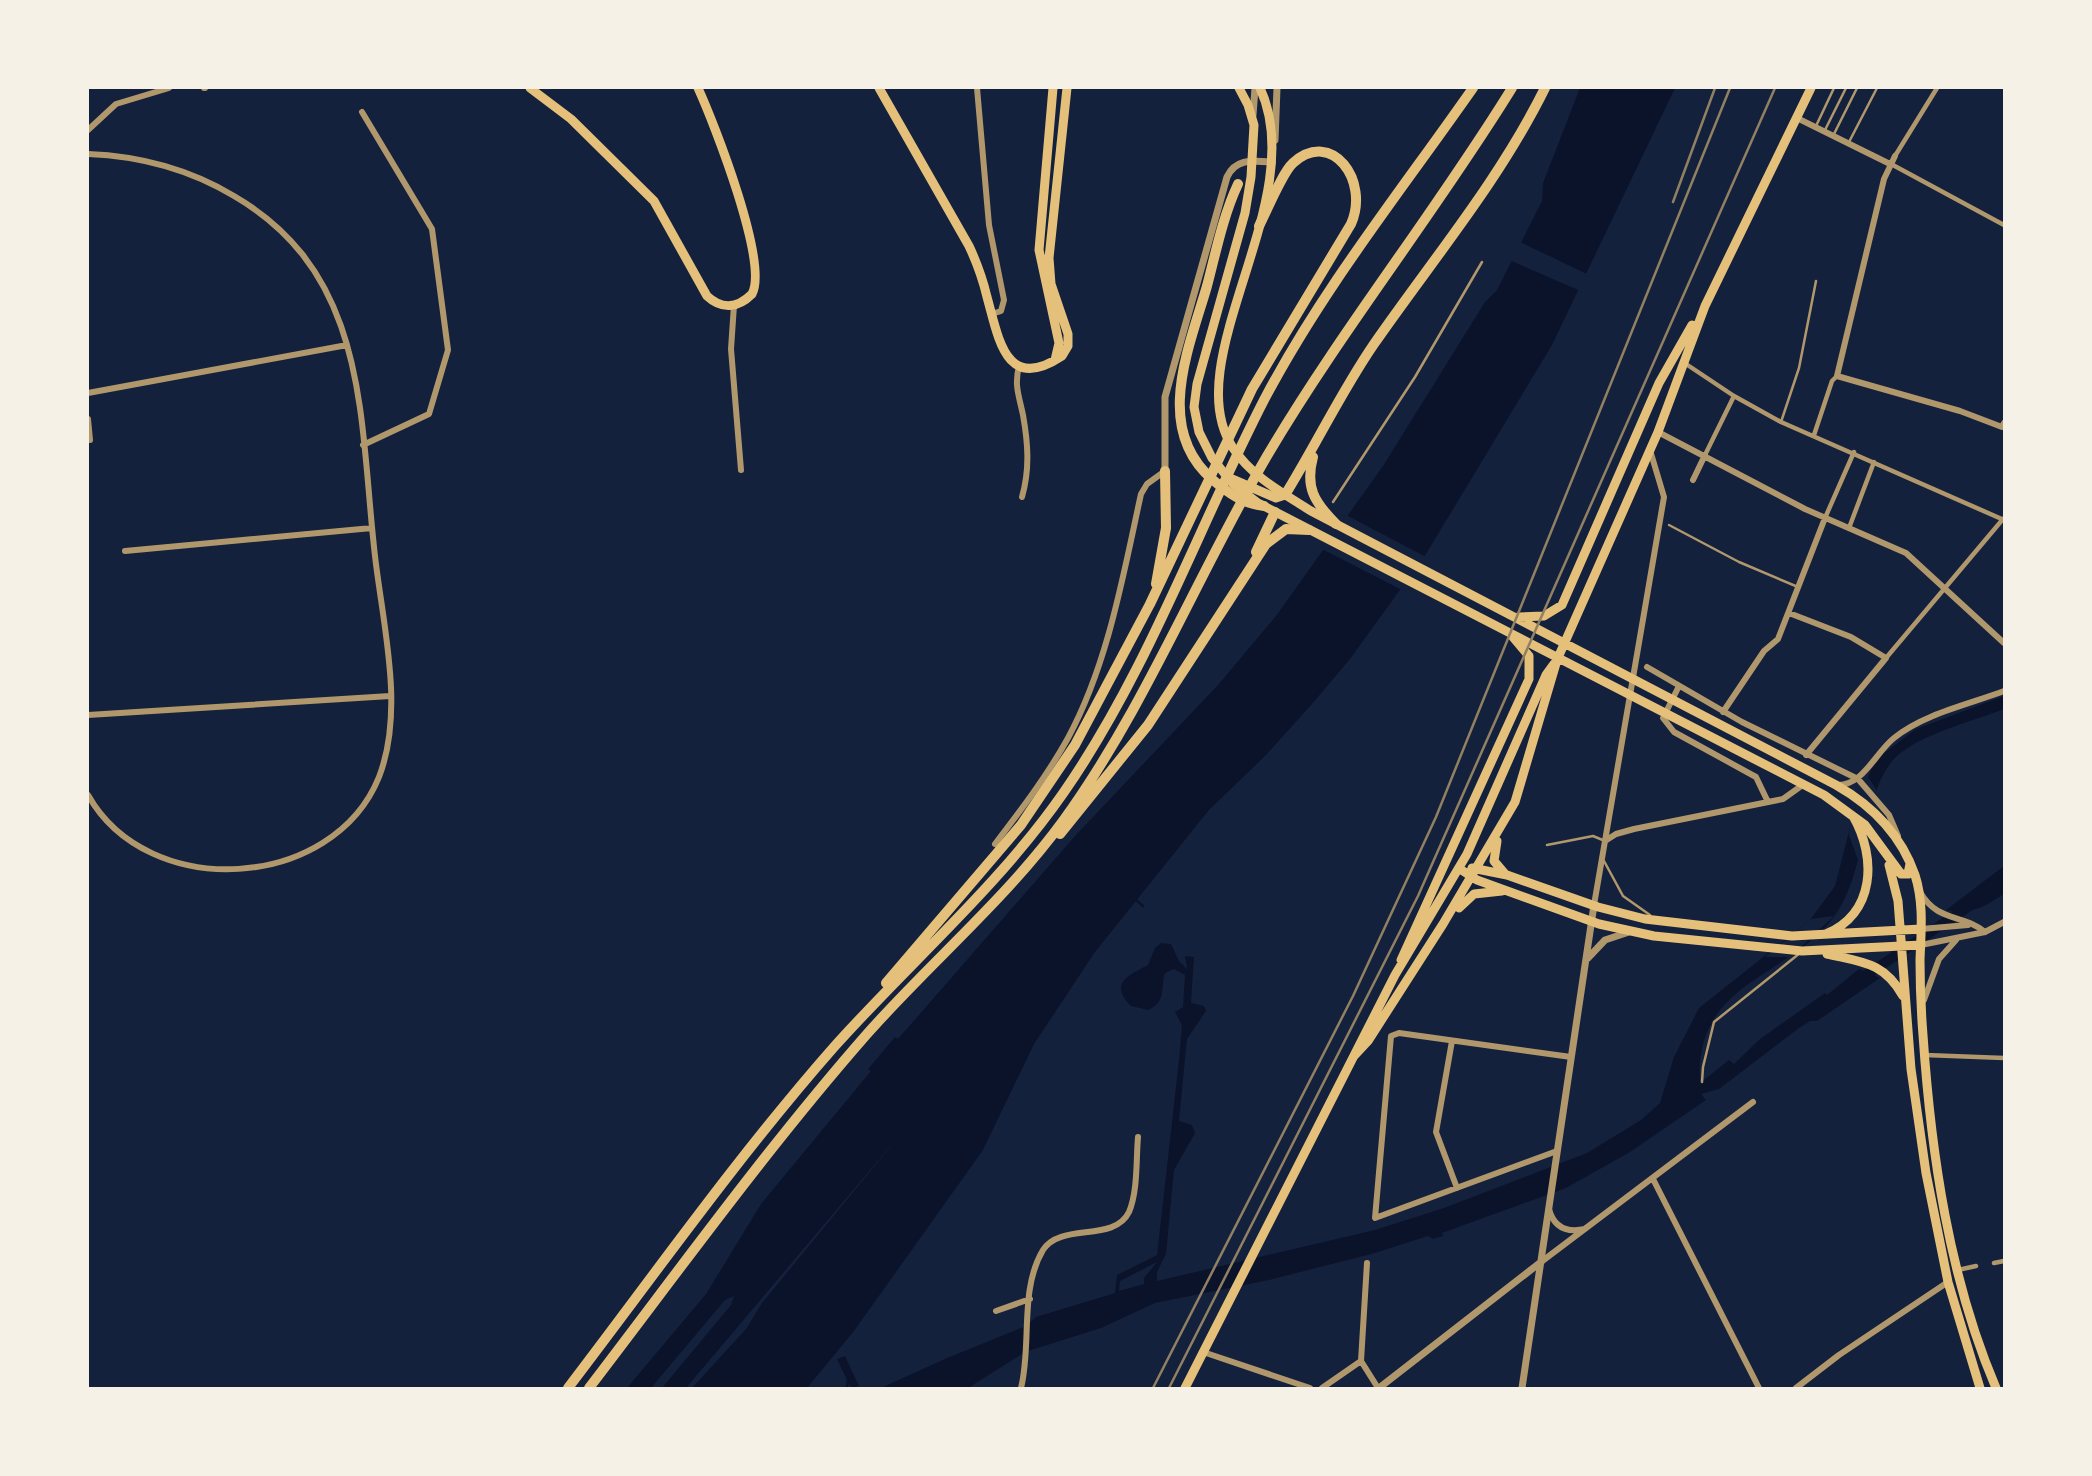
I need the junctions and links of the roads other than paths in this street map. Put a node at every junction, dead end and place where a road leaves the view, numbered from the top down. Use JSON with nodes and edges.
{"nodes":[{"id":1,"x":169,"y":88,"type":"edge"},
{"id":2,"x":530,"y":88,"type":"edge"},
{"id":3,"x":698,"y":88,"type":"edge"},
{"id":4,"x":879,"y":88,"type":"edge"},
{"id":5,"x":977,"y":88,"type":"edge"},
{"id":6,"x":1053,"y":88,"type":"edge"},
{"id":7,"x":1067,"y":88,"type":"edge"},
{"id":8,"x":1238,"y":88,"type":"edge"},
{"id":9,"x":1257,"y":88,"type":"edge"},
{"id":10,"x":1277,"y":88,"type":"edge"},
{"id":11,"x":1473,"y":88,"type":"edge"},
{"id":12,"x":1512,"y":88,"type":"edge"},
{"id":13,"x":1545,"y":88,"type":"edge"},
{"id":14,"x":1811,"y":88,"type":"edge"},
{"id":15,"x":1834,"y":88,"type":"edge"},
{"id":16,"x":1846,"y":88,"type":"edge"},
{"id":17,"x":1857,"y":88,"type":"edge"},
{"id":18,"x":1877,"y":88,"type":"edge"},
{"id":19,"x":1937,"y":88,"type":"edge"},
{"id":20,"x":362,"y":112,"type":"dead end"},
{"id":21,"x":1797,"y":118,"type":"junction"},
{"id":22,"x":1253,"y":119,"type":"junction"},
{"id":23,"x":1815,"y":126,"type":"junction"},
{"id":24,"x":88,"y":130,"type":"edge"},
{"id":25,"x":1825,"y":130,"type":"junction"},
{"id":26,"x":1834,"y":134,"type":"junction"},
{"id":27,"x":1849,"y":142,"type":"junction"},
{"id":28,"x":88,"y":154,"type":"edge"},
{"id":29,"x":1895,"y":156,"type":"joint"},
{"id":30,"x":1272,"y":158,"type":"junction"},
{"id":31,"x":1253,"y":161,"type":"junction"},
{"id":32,"x":1890,"y":164,"type":"junction"},
{"id":33,"x":1238,"y":184,"type":"dead end"},
{"id":34,"x":2004,"y":225,"type":"edge"},
{"id":35,"x":1259,"y":226,"type":"junction"},
{"id":36,"x":1482,"y":262,"type":"dead end"},
{"id":37,"x":1815,"y":281,"type":"dead end"},
{"id":38,"x":734,"y":306,"type":"junction"},
{"id":39,"x":1705,"y":306,"type":"junction"},
{"id":40,"x":992,"y":314,"type":"junction"},
{"id":41,"x":347,"y":345,"type":"junction"},
{"id":42,"x":1682,"y":361,"type":"junction"},
{"id":43,"x":1051,"y":364,"type":"junction"},
{"id":44,"x":1019,"y":366,"type":"junction"},
{"id":45,"x":1837,"y":376,"type":"junction"},
{"id":46,"x":88,"y":393,"type":"edge"},
{"id":47,"x":1734,"y":396,"type":"junction"},
{"id":48,"x":88,"y":419,"type":"edge"},
{"id":49,"x":1781,"y":422,"type":"junction"},
{"id":50,"x":2004,"y":426,"type":"edge"},
{"id":51,"x":1658,"y":432,"type":"junction"},
{"id":52,"x":1814,"y":435,"type":"junction"},
{"id":53,"x":90,"y":440,"type":"dead end"},
{"id":54,"x":363,"y":445,"type":"junction"},
{"id":55,"x":1316,"y":446,"type":"junction"},
{"id":56,"x":1650,"y":450,"type":"junction"},
{"id":57,"x":1854,"y":452,"type":"junction"},
{"id":58,"x":1705,"y":455,"type":"junction"},
{"id":59,"x":1874,"y":462,"type":"junction"},
{"id":60,"x":741,"y":470,"type":"dead end"},
{"id":61,"x":1165,"y":471,"type":"junction"},
{"id":62,"x":1224,"y":475,"type":"junction"},
{"id":63,"x":1693,"y":480,"type":"dead end"},
{"id":64,"x":1271,"y":492,"type":"junction"},
{"id":65,"x":1285,"y":495,"type":"junction"},
{"id":66,"x":1021,"y":497,"type":"dead end"},
{"id":67,"x":1333,"y":502,"type":"dead end"},
{"id":68,"x":1264,"y":506,"type":"junction"},
{"id":69,"x":1314,"y":508,"type":"junction"},
{"id":70,"x":1275,"y":512,"type":"junction"},
{"id":71,"x":1825,"y":517,"type":"junction"},
{"id":72,"x":2004,"y":519,"type":"edge"},
{"id":73,"x":1336,"y":524,"type":"joint"},
{"id":74,"x":1669,"y":525,"type":"dead end"},
{"id":75,"x":372,"y":528,"type":"junction"},
{"id":76,"x":1304,"y":528,"type":"junction"},
{"id":77,"x":1849,"y":528,"type":"junction"},
{"id":78,"x":125,"y":551,"type":"dead end"},
{"id":79,"x":1252,"y":563,"type":"junction"},
{"id":80,"x":1798,"y":587,"type":"junction"},
{"id":81,"x":1945,"y":587,"type":"junction"},
{"id":82,"x":1150,"y":604,"type":"junction"},
{"id":83,"x":1789,"y":613,"type":"junction"},
{"id":84,"x":1509,"y":614,"type":"junction"},
{"id":85,"x":1502,"y":629,"type":"junction"},
{"id":86,"x":2004,"y":643,"type":"edge"},
{"id":87,"x":1886,"y":658,"type":"junction"},
{"id":88,"x":1557,"y":660,"type":"junction"},
{"id":89,"x":1647,"y":667,"type":"dead end"},
{"id":90,"x":1679,"y":686,"type":"junction"},
{"id":91,"x":2004,"y":691,"type":"edge"},
{"id":92,"x":390,"y":696,"type":"junction"},
{"id":93,"x":1723,"y":712,"type":"junction"},
{"id":94,"x":88,"y":715,"type":"edge"},
{"id":95,"x":1806,"y":755,"type":"junction"},
{"id":96,"x":1858,"y":779,"type":"junction"},
{"id":97,"x":1804,"y":784,"type":"junction"},
{"id":98,"x":1836,"y":785,"type":"junction"},
{"id":99,"x":88,"y":795,"type":"edge"},
{"id":100,"x":1768,"y":802,"type":"junction"},
{"id":101,"x":1852,"y":815,"type":"junction"},
{"id":102,"x":1503,"y":826,"type":"junction"},
{"id":103,"x":1605,"y":841,"type":"junction"},
{"id":104,"x":995,"y":844,"type":"dead end"},
{"id":105,"x":1901,"y":844,"type":"junction"},
{"id":106,"x":1546,"y":845,"type":"dead end"},
{"id":107,"x":1603,"y":853,"type":"junction"},
{"id":108,"x":1885,"y":856,"type":"junction"},
{"id":109,"x":1910,"y":862,"type":"junction"},
{"id":110,"x":1027,"y":867,"type":"junction"},
{"id":111,"x":1477,"y":868,"type":"junction"},
{"id":112,"x":1460,"y":869,"type":"junction"},
{"id":113,"x":1507,"y":875,"type":"junction"},
{"id":114,"x":1471,"y":878,"type":"junction"},
{"id":115,"x":1919,"y":890,"type":"junction"},
{"id":116,"x":1512,"y":892,"type":"junction"},
{"id":117,"x":1594,"y":905,"type":"junction"},
{"id":118,"x":1591,"y":921,"type":"junction"},
{"id":119,"x":1663,"y":921,"type":"junction"},
{"id":120,"x":2004,"y":922,"type":"edge"},
{"id":121,"x":1443,"y":924,"type":"junction"},
{"id":122,"x":1973,"y":924,"type":"junction"},
{"id":123,"x":1920,"y":928,"type":"junction"},
{"id":124,"x":1630,"y":932,"type":"junction"},
{"id":125,"x":1985,"y":932,"type":"junction"},
{"id":126,"x":1816,"y":936,"type":"junction"},
{"id":127,"x":1959,"y":939,"type":"junction"},
{"id":128,"x":1898,"y":941,"type":"junction"},
{"id":129,"x":1921,"y":948,"type":"junction"},
{"id":130,"x":1801,"y":951,"type":"junction"},
{"id":131,"x":1815,"y":952,"type":"junction"},
{"id":132,"x":1584,"y":965,"type":"junction"},
{"id":133,"x":1395,"y":975,"type":"junction"},
{"id":134,"x":1906,"y":1004,"type":"junction"},
{"id":135,"x":1922,"y":1009,"type":"junction"},
{"id":136,"x":865,"y":1012,"type":"junction"},
{"id":137,"x":1452,"y":1041,"type":"junction"},
{"id":138,"x":1925,"y":1055,"type":"junction"},
{"id":139,"x":1354,"y":1056,"type":"junction"},
{"id":140,"x":1571,"y":1057,"type":"junction"},
{"id":141,"x":2004,"y":1058,"type":"edge"},
{"id":142,"x":1702,"y":1083,"type":"dead end"},
{"id":143,"x":1753,"y":1102,"type":"dead end"},
{"id":144,"x":1138,"y":1137,"type":"dead end"},
{"id":145,"x":1557,"y":1153,"type":"junction"},
{"id":146,"x":1653,"y":1179,"type":"junction"},
{"id":147,"x":1457,"y":1188,"type":"junction"},
{"id":148,"x":1549,"y":1209,"type":"junction"},
{"id":149,"x":1587,"y":1229,"type":"junction"},
{"id":150,"x":2004,"y":1261,"type":"edge"},
{"id":151,"x":1541,"y":1262,"type":"junction"},
{"id":152,"x":1367,"y":1263,"type":"dead end"},
{"id":153,"x":1994,"y":1263,"type":"dead end"},
{"id":154,"x":1976,"y":1266,"type":"dead end"},
{"id":155,"x":1958,"y":1270,"type":"junction"},
{"id":156,"x":1948,"y":1282,"type":"junction"},
{"id":157,"x":1030,"y":1299,"type":"junction"},
{"id":158,"x":996,"y":1311,"type":"dead end"},
{"id":159,"x":1203,"y":1352,"type":"junction"},
{"id":160,"x":1361,"y":1361,"type":"junction"},
{"id":161,"x":568,"y":1388,"type":"edge"},
{"id":162,"x":589,"y":1388,"type":"edge"},
{"id":163,"x":1021,"y":1388,"type":"edge"},
{"id":164,"x":1185,"y":1388,"type":"edge"},
{"id":165,"x":1310,"y":1388,"type":"edge"},
{"id":166,"x":1322,"y":1388,"type":"edge"},
{"id":167,"x":1378,"y":1388,"type":"edge"},
{"id":168,"x":1522,"y":1388,"type":"edge"},
{"id":169,"x":1759,"y":1388,"type":"edge"},
{"id":170,"x":1796,"y":1388,"type":"edge"},
{"id":171,"x":1980,"y":1388,"type":"edge"},
{"id":172,"x":1996,"y":1388,"type":"edge"}],
"edges":[{"from":1,"to":24,"type":"street"},
{"from":2,"to":38,"type":"main road"},
{"from":3,"to":38,"type":"main road"},
{"from":4,"to":40,"type":"main road"},
{"from":5,"to":40,"type":"street"},
{"from":6,"to":43,"type":"main road"},
{"from":7,"to":43,"type":"main road"},
{"from":8,"to":22,"type":"main road"},
{"from":9,"to":22,"type":"street"},
{"from":9,"to":30,"type":"main road"},
{"from":10,"to":30,"type":"street"},
{"from":11,"to":136,"type":"highway"},
{"from":12,"to":110,"type":"highway"},
{"from":13,"to":55,"type":"highway"},
{"from":14,"to":21,"type":"main road"},
{"from":15,"to":23,"type":"lane"},
{"from":16,"to":25,"type":"lane"},
{"from":17,"to":26,"type":"lane"},
{"from":18,"to":27,"type":"lane"},
{"from":19,"to":29,"type":"street"},
{"from":20,"to":54,"type":"street"},
{"from":21,"to":23,"type":"street"},
{"from":21,"to":39,"type":"main road"},
{"from":22,"to":31,"type":"main road"},
{"from":23,"to":25,"type":"street"},
{"from":25,"to":26,"type":"street"},
{"from":26,"to":27,"type":"street"},
{"from":27,"to":32,"type":"street"},
{"from":28,"to":41,"type":"street"},
{"from":29,"to":32,"type":"street"},
{"from":30,"to":31,"type":"street"},
{"from":30,"to":35,"type":"main road"},
{"from":31,"to":61,"type":"street"},
{"from":31,"to":62,"type":"main road"},
{"from":32,"to":34,"type":"street"},
{"from":32,"to":45,"type":"street"},
{"from":33,"to":68,"type":"highway"},
{"from":35,"to":64,"type":"main road"},
{"from":35,"to":82,"type":"highway"},
{"from":36,"to":67,"type":"lane"},
{"from":37,"to":49,"type":"lane"},
{"from":38,"to":60,"type":"street"},
{"from":39,"to":42,"type":"main road"},
{"from":39,"to":84,"type":"main road"},
{"from":40,"to":44,"type":"main road"},
{"from":41,"to":46,"type":"street"},
{"from":41,"to":54,"type":"street"},
{"from":42,"to":47,"type":"street"},
{"from":42,"to":51,"type":"main road"},
{"from":43,"to":44,"type":"main road"},
{"from":44,"to":66,"type":"street"},
{"from":45,"to":50,"type":"street"},
{"from":45,"to":52,"type":"street"},
{"from":47,"to":49,"type":"street"},
{"from":47,"to":58,"type":"street"},
{"from":48,"to":53,"type":"street"},
{"from":49,"to":52,"type":"street"},
{"from":51,"to":56,"type":"main road"},
{"from":51,"to":58,"type":"street"},
{"from":52,"to":57,"type":"street"},
{"from":54,"to":75,"type":"street"},
{"from":55,"to":65,"type":"highway"},
{"from":55,"to":69,"type":"highway"},
{"from":56,"to":88,"type":"main road"},
{"from":56,"to":103,"type":"street"},
{"from":57,"to":59,"type":"street"},
{"from":57,"to":71,"type":"street"},
{"from":58,"to":63,"type":"street"},
{"from":58,"to":71,"type":"street"},
{"from":59,"to":72,"type":"street"},
{"from":59,"to":77,"type":"street"},
{"from":61,"to":82,"type":"highway"},
{"from":61,"to":104,"type":"street"},
{"from":62,"to":64,"type":"main road"},
{"from":62,"to":68,"type":"main road"},
{"from":64,"to":65,"type":"main road"},
{"from":65,"to":69,"type":"main road"},
{"from":65,"to":70,"type":"main road"},
{"from":68,"to":70,"type":"main road"},
{"from":69,"to":73,"type":"highway"},
{"from":70,"to":76,"type":"main road"},
{"from":70,"to":79,"type":"highway"},
{"from":71,"to":77,"type":"street"},
{"from":71,"to":80,"type":"street"},
{"from":72,"to":81,"type":"street"},
{"from":73,"to":84,"type":"main road"},
{"from":74,"to":80,"type":"lane"},
{"from":75,"to":78,"type":"street"},
{"from":75,"to":92,"type":"street"},
{"from":76,"to":79,"type":"highway"},
{"from":76,"to":85,"type":"main road"},
{"from":77,"to":81,"type":"street"},
{"from":79,"to":110,"type":"highway"},
{"from":80,"to":83,"type":"street"},
{"from":81,"to":86,"type":"street"},
{"from":81,"to":87,"type":"street"},
{"from":82,"to":136,"type":"highway"},
{"from":83,"to":87,"type":"street"},
{"from":83,"to":93,"type":"street"},
{"from":84,"to":98,"type":"main road"},
{"from":85,"to":97,"type":"main road"},
{"from":85,"to":133,"type":"main road"},
{"from":87,"to":95,"type":"street"},
{"from":88,"to":102,"type":"main road"},
{"from":88,"to":112,"type":"main road"},
{"from":89,"to":90,"type":"street"},
{"from":90,"to":93,"type":"street"},
{"from":90,"to":100,"type":"street"},
{"from":91,"to":96,"type":"street"},
{"from":92,"to":94,"type":"street"},
{"from":92,"to":99,"type":"street"},
{"from":93,"to":95,"type":"street"},
{"from":95,"to":96,"type":"street"},
{"from":96,"to":98,"type":"street"},
{"from":96,"to":105,"type":"street"},
{"from":97,"to":100,"type":"street"},
{"from":97,"to":101,"type":"main road"},
{"from":98,"to":105,"type":"main road"},
{"from":100,"to":103,"type":"street"},
{"from":101,"to":108,"type":"main road"},
{"from":101,"to":126,"type":"main road"},
{"from":102,"to":111,"type":"main road"},
{"from":102,"to":113,"type":"main road"},
{"from":103,"to":106,"type":"lane"},
{"from":103,"to":107,"type":"street"},
{"from":105,"to":109,"type":"main road"},
{"from":107,"to":117,"type":"street"},
{"from":107,"to":119,"type":"lane"},
{"from":108,"to":109,"type":"main road"},
{"from":108,"to":128,"type":"main road"},
{"from":109,"to":115,"type":"main road"},
{"from":110,"to":162,"type":"highway"},
{"from":111,"to":112,"type":"main road"},
{"from":111,"to":113,"type":"main road"},
{"from":111,"to":114,"type":"main road"},
{"from":112,"to":114,"type":"main road"},
{"from":112,"to":133,"type":"main road"},
{"from":113,"to":117,"type":"main road"},
{"from":114,"to":116,"type":"main road"},
{"from":114,"to":121,"type":"main road"},
{"from":115,"to":122,"type":"street"},
{"from":115,"to":123,"type":"main road"},
{"from":116,"to":118,"type":"main road"},
{"from":116,"to":121,"type":"main road"},
{"from":117,"to":118,"type":"street"},
{"from":117,"to":119,"type":"main road"},
{"from":118,"to":124,"type":"main road"},
{"from":118,"to":132,"type":"street"},
{"from":119,"to":126,"type":"main road"},
{"from":120,"to":125,"type":"street"},
{"from":121,"to":139,"type":"main road"},
{"from":122,"to":123,"type":"street"},
{"from":122,"to":125,"type":"street"},
{"from":123,"to":128,"type":"main road"},
{"from":123,"to":129,"type":"main road"},
{"from":124,"to":130,"type":"main road"},
{"from":124,"to":132,"type":"street"},
{"from":125,"to":127,"type":"street"},
{"from":126,"to":128,"type":"main road"},
{"from":127,"to":129,"type":"street"},
{"from":127,"to":135,"type":"street"},
{"from":128,"to":129,"type":"main road"},
{"from":128,"to":131,"type":"main road"},
{"from":128,"to":134,"type":"main road"},
{"from":129,"to":135,"type":"main road"},
{"from":130,"to":131,"type":"main road"},
{"from":130,"to":142,"type":"lane"},
{"from":131,"to":134,"type":"main road"},
{"from":132,"to":140,"type":"street"},
{"from":133,"to":139,"type":"main road"},
{"from":134,"to":156,"type":"main road"},
{"from":135,"to":138,"type":"main road"},
{"from":136,"to":161,"type":"highway"},
{"from":137,"to":140,"type":"street"},
{"from":137,"to":147,"type":"street"},
{"from":137,"to":147,"type":"street"},
{"from":138,"to":141,"type":"street"},
{"from":138,"to":155,"type":"main road"},
{"from":139,"to":159,"type":"main road"},
{"from":140,"to":145,"type":"street"},
{"from":143,"to":146,"type":"street"},
{"from":144,"to":157,"type":"street"},
{"from":145,"to":147,"type":"street"},
{"from":145,"to":148,"type":"street"},
{"from":146,"to":149,"type":"street"},
{"from":146,"to":169,"type":"street"},
{"from":148,"to":149,"type":"street"},
{"from":148,"to":151,"type":"street"},
{"from":149,"to":151,"type":"street"},
{"from":150,"to":153,"type":"street"},
{"from":151,"to":167,"type":"street"},
{"from":151,"to":168,"type":"street"},
{"from":152,"to":160,"type":"street"},
{"from":154,"to":155,"type":"street"},
{"from":155,"to":172,"type":"main road"},
{"from":156,"to":170,"type":"street"},
{"from":156,"to":171,"type":"main road"},
{"from":157,"to":158,"type":"street"},
{"from":157,"to":163,"type":"street"},
{"from":159,"to":164,"type":"main road"},
{"from":159,"to":165,"type":"street"},
{"from":160,"to":166,"type":"street"},
{"from":160,"to":167,"type":"street"}]}
